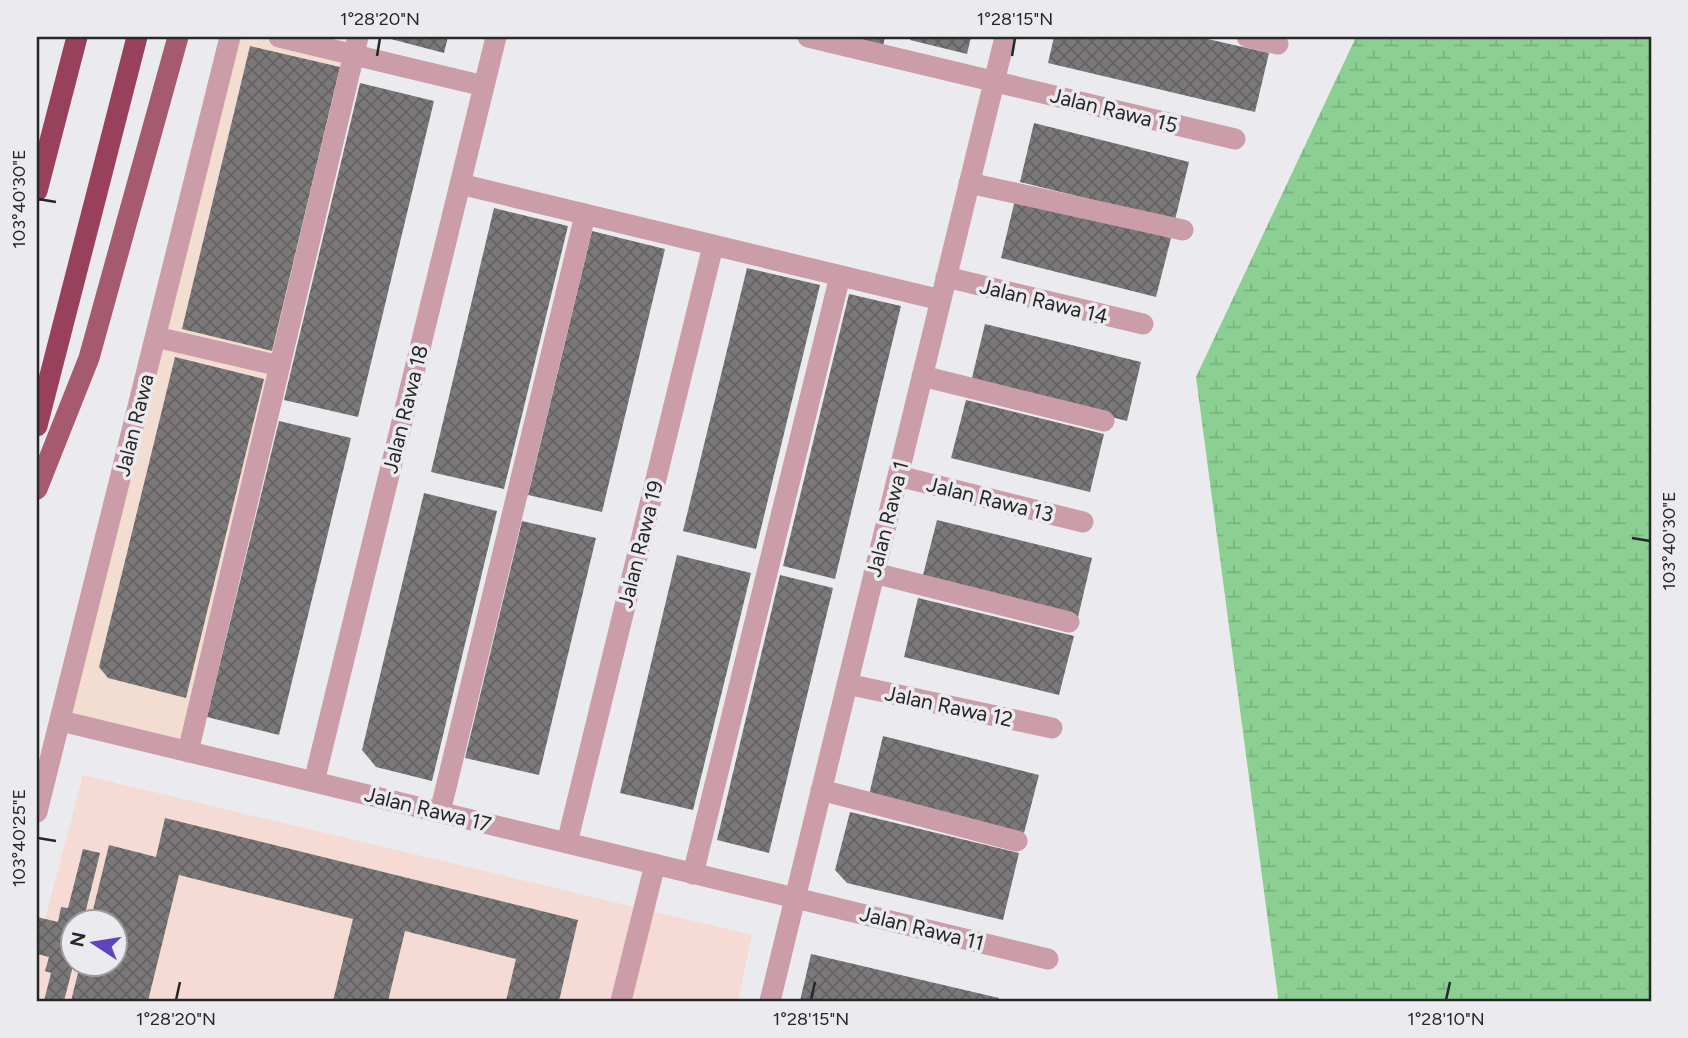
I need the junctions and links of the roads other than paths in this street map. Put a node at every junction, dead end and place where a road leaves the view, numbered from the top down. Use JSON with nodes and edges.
{"nodes":[{"id":1,"x":77,"y":37,"type":"edge"},
{"id":2,"x":136,"y":37,"type":"edge"},
{"id":3,"x":178,"y":37,"type":"edge"},
{"id":4,"x":230,"y":37,"type":"edge"},
{"id":5,"x":279,"y":37,"type":"edge"},
{"id":6,"x":496,"y":37,"type":"edge"},
{"id":7,"x":808,"y":37,"type":"edge"},
{"id":8,"x":1005,"y":37,"type":"edge"},
{"id":9,"x":1247,"y":37,"type":"edge"},
{"id":10,"x":1279,"y":44,"type":"dead end"},
{"id":11,"x":356,"y":46,"type":"edge"},
{"id":12,"x":896,"y":47,"type":"edge"},
{"id":13,"x":994,"y":81,"type":"junction"},
{"id":14,"x":484,"y":86,"type":"junction"},
{"id":15,"x":1235,"y":139,"type":"dead end"},
{"id":16,"x":969,"y":183,"type":"junction"},
{"id":17,"x":460,"y":184,"type":"junction"},
{"id":18,"x":37,"y":191,"type":"edge"},
{"id":19,"x":585,"y":215,"type":"junction"},
{"id":20,"x":1183,"y":230,"type":"dead end"},
{"id":21,"x":713,"y":246,"type":"junction"},
{"id":22,"x":840,"y":276,"type":"junction"},
{"id":23,"x":946,"y":277,"type":"junction"},
{"id":24,"x":941,"y":300,"type":"junction"},
{"id":25,"x":1143,"y":324,"type":"dead end"},
{"id":26,"x":156,"y":337,"type":"junction"},
{"id":27,"x":280,"y":366,"type":"junction"},
{"id":28,"x":922,"y":376,"type":"junction"},
{"id":29,"x":1104,"y":421,"type":"dead end"},
{"id":30,"x":37,"y":426,"type":"edge"},
{"id":31,"x":898,"y":476,"type":"junction"},
{"id":32,"x":37,"y":489,"type":"edge"},
{"id":33,"x":1083,"y":522,"type":"dead end"},
{"id":34,"x":874,"y":573,"type":"junction"},
{"id":35,"x":1069,"y":622,"type":"dead end"},
{"id":36,"x":847,"y":684,"type":"junction"},
{"id":37,"x":61,"y":721,"type":"junction"},
{"id":38,"x":1052,"y":728,"type":"dead end"},
{"id":39,"x":188,"y":752,"type":"junction"},
{"id":40,"x":314,"y":782,"type":"junction"},
{"id":41,"x":821,"y":790,"type":"junction"},
{"id":42,"x":37,"y":812,"type":"edge"},
{"id":43,"x":440,"y":812,"type":"junction"},
{"id":44,"x":1017,"y":841,"type":"dead end"},
{"id":45,"x":567,"y":843,"type":"junction"},
{"id":46,"x":655,"y":864,"type":"junction"},
{"id":47,"x":694,"y":874,"type":"junction"},
{"id":48,"x":795,"y":898,"type":"junction"},
{"id":49,"x":1048,"y":959,"type":"dead end"},
{"id":50,"x":621,"y":1001,"type":"edge"},
{"id":51,"x":770,"y":1001,"type":"edge"}],
"edges":[{"from":1,"to":18,"type":"highway"},
{"from":2,"to":30,"type":"highway"},
{"from":3,"to":32,"type":"main road"},
{"from":4,"to":26,"type":"street","name":"Jalan Rawa"},
{"from":5,"to":11,"type":"street"},
{"from":6,"to":14,"type":"street","name":"Jalan Rawa 18"},
{"from":7,"to":12,"type":"street","name":"Jalan Rawa 15"},
{"from":8,"to":13,"type":"street","name":"Jalan Rawa 1"},
{"from":9,"to":10,"type":"street"},
{"from":11,"to":14,"type":"street"},
{"from":11,"to":27,"type":"street"},
{"from":12,"to":13,"type":"street","name":"Jalan Rawa 15"},
{"from":13,"to":15,"type":"street","name":"Jalan Rawa 15"},
{"from":13,"to":16,"type":"street","name":"Jalan Rawa 1"},
{"from":14,"to":17,"type":"street","name":"Jalan Rawa 18"},
{"from":16,"to":20,"type":"street"},
{"from":16,"to":23,"type":"street","name":"Jalan Rawa 1"},
{"from":17,"to":19,"type":"street"},
{"from":17,"to":40,"type":"street","name":"Jalan Rawa 18"},
{"from":19,"to":21,"type":"street"},
{"from":19,"to":43,"type":"street"},
{"from":21,"to":22,"type":"street"},
{"from":21,"to":45,"type":"street","name":"Jalan Rawa 19"},
{"from":22,"to":24,"type":"street"},
{"from":22,"to":47,"type":"street"},
{"from":23,"to":24,"type":"street","name":"Jalan Rawa 1"},
{"from":23,"to":25,"type":"street","name":"Jalan Rawa 14"},
{"from":24,"to":28,"type":"street","name":"Jalan Rawa 1"},
{"from":26,"to":27,"type":"street"},
{"from":26,"to":37,"type":"street","name":"Jalan Rawa"},
{"from":27,"to":39,"type":"street"},
{"from":28,"to":29,"type":"street"},
{"from":28,"to":31,"type":"street","name":"Jalan Rawa 1"},
{"from":31,"to":33,"type":"street","name":"Jalan Rawa 13"},
{"from":31,"to":34,"type":"street","name":"Jalan Rawa 1"},
{"from":34,"to":35,"type":"street"},
{"from":34,"to":36,"type":"street","name":"Jalan Rawa 1"},
{"from":36,"to":38,"type":"street","name":"Jalan Rawa 12"},
{"from":36,"to":41,"type":"street","name":"Jalan Rawa 1"},
{"from":37,"to":39,"type":"street","name":"Jalan Rawa 17"},
{"from":37,"to":42,"type":"street","name":"Jalan Rawa"},
{"from":39,"to":40,"type":"street","name":"Jalan Rawa 17"},
{"from":40,"to":43,"type":"street","name":"Jalan Rawa 17"},
{"from":41,"to":44,"type":"street"},
{"from":41,"to":48,"type":"street","name":"Jalan Rawa 1"},
{"from":43,"to":45,"type":"street","name":"Jalan Rawa 17"},
{"from":45,"to":46,"type":"street","name":"Jalan Rawa 17"},
{"from":46,"to":47,"type":"street","name":"Jalan Rawa 17"},
{"from":46,"to":50,"type":"street"},
{"from":47,"to":48,"type":"street","name":"Jalan Rawa 17"},
{"from":48,"to":49,"type":"street","name":"Jalan Rawa 11"},
{"from":48,"to":51,"type":"street","name":"Jalan Rawa 1"}]}
